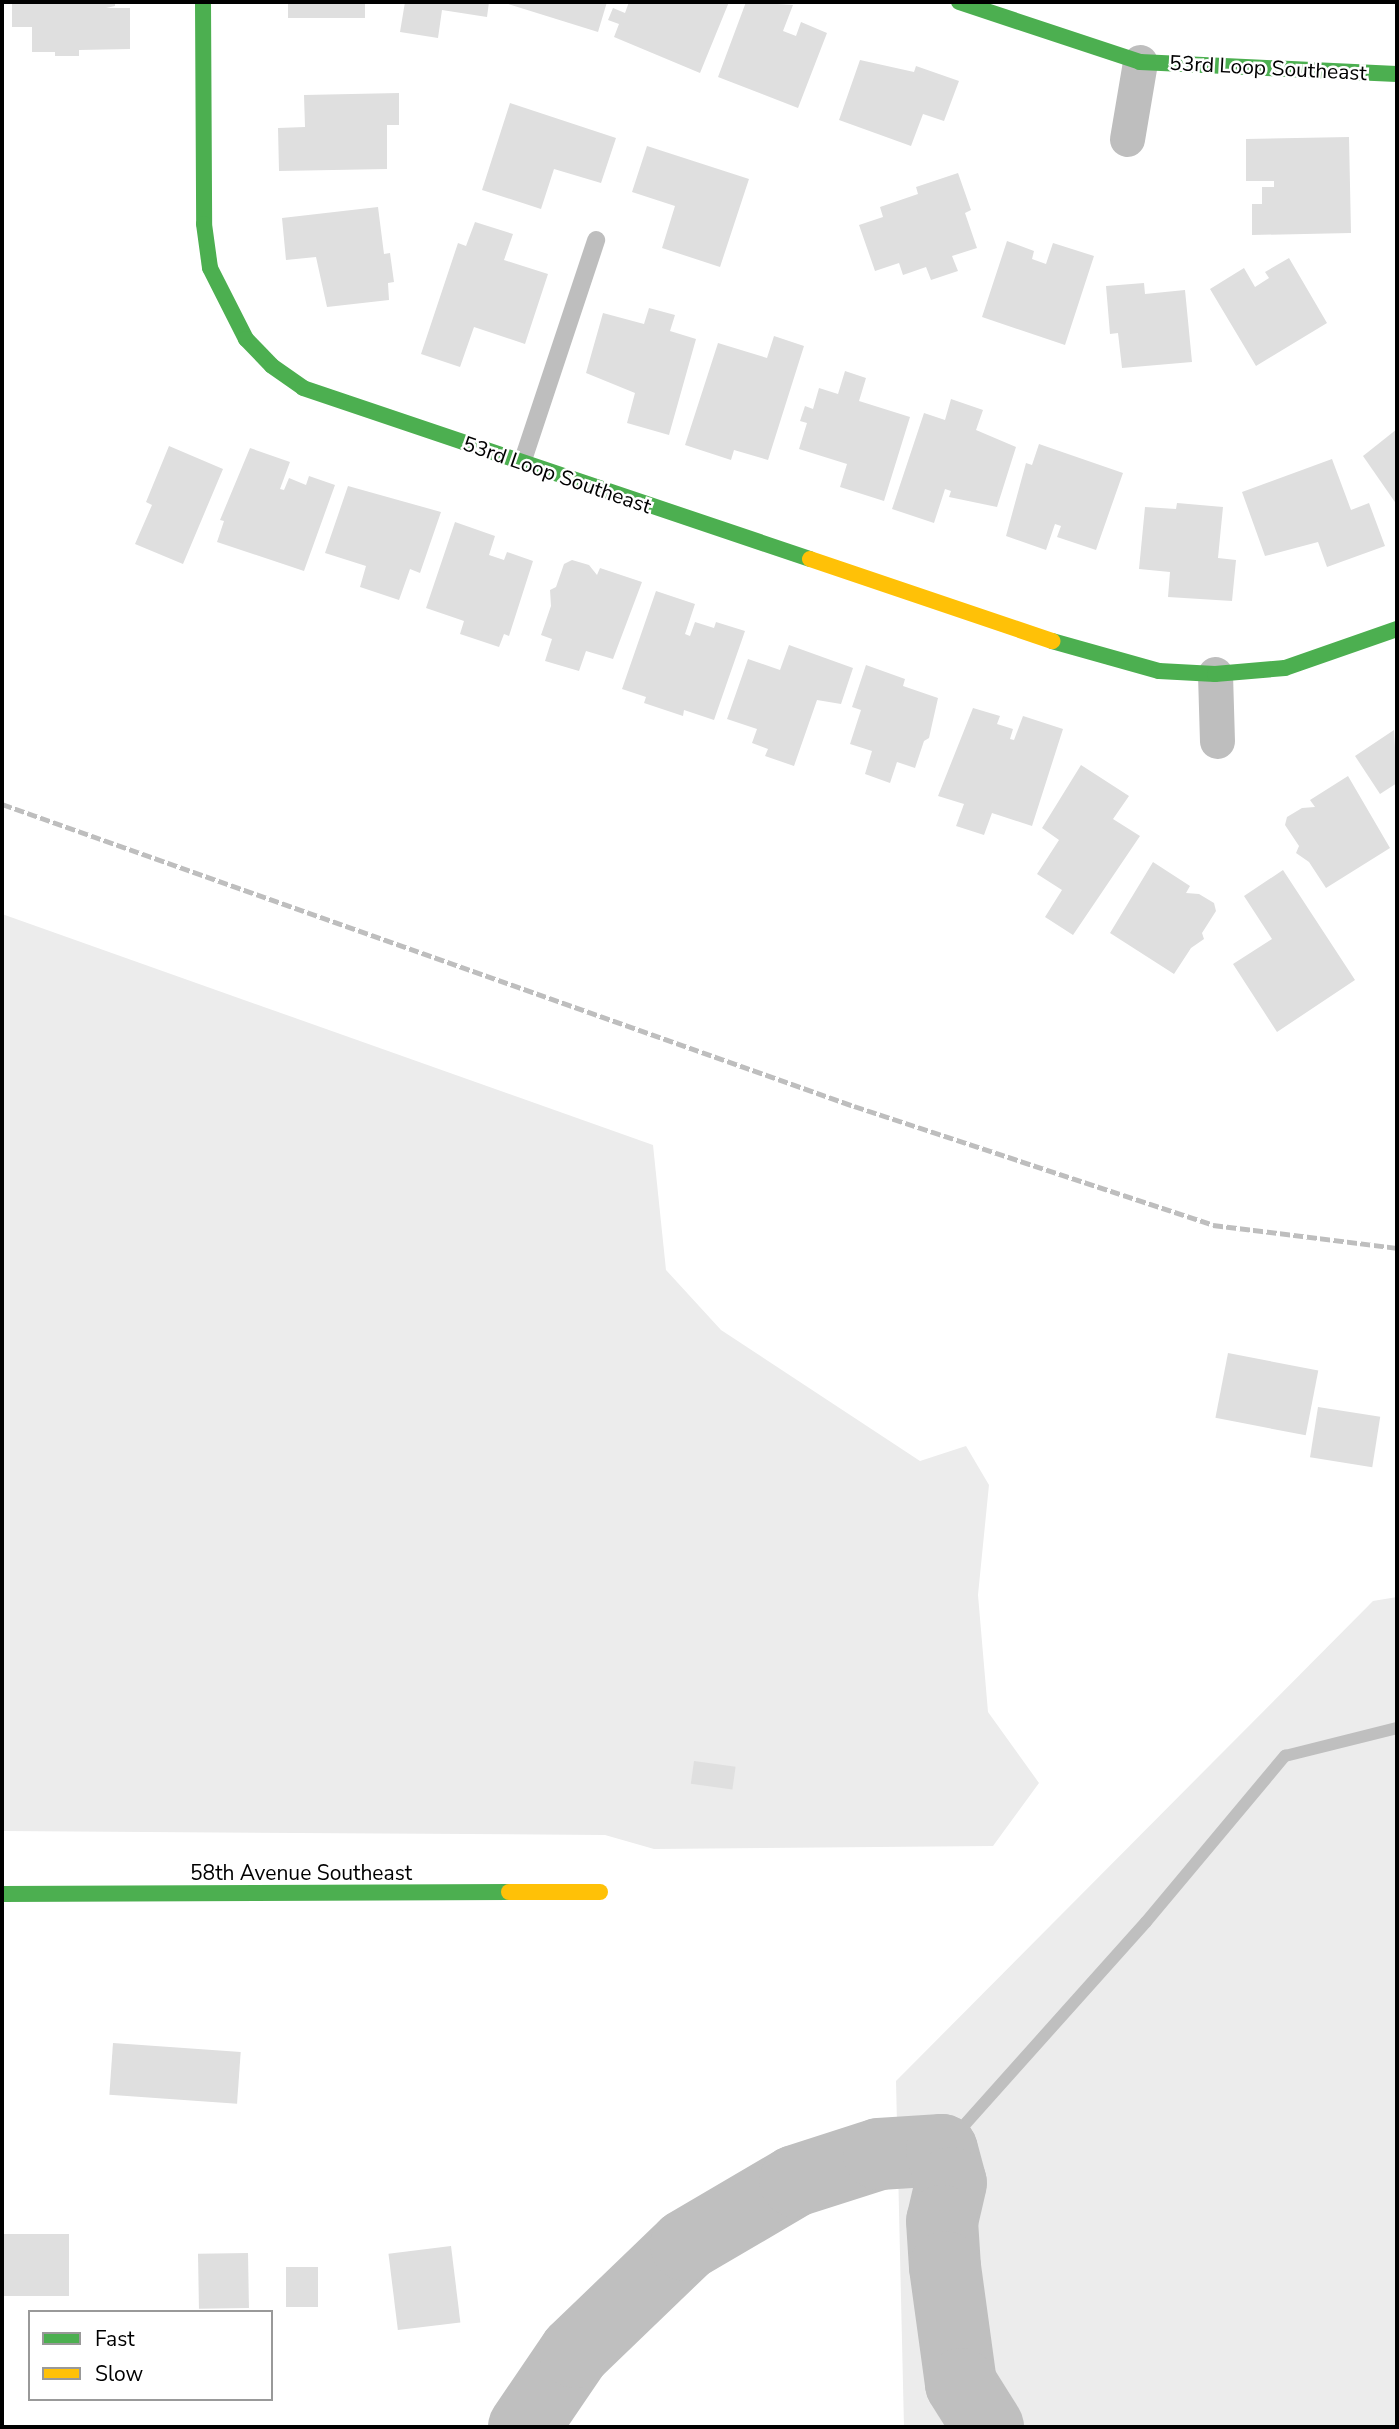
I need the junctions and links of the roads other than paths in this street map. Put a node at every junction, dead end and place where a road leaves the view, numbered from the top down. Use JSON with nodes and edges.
{"nodes":[{"id":1,"x":203,"y":2,"type":"edge"},
{"id":2,"x":959,"y":2,"type":"edge"},
{"id":3,"x":1140,"y":62,"type":"junction"},
{"id":4,"x":1397,"y":74,"type":"edge"},
{"id":5,"x":1127,"y":139,"type":"dead end"},
{"id":6,"x":596,"y":240,"type":"dead end"},
{"id":7,"x":522,"y":463,"type":"junction"},
{"id":8,"x":1397,"y":629,"type":"edge"},
{"id":9,"x":1215,"y":674,"type":"junction"},
{"id":10,"x":1217,"y":741,"type":"dead end"},
{"id":11,"x":600,"y":1892,"type":"dead end"},
{"id":12,"x":2,"y":1894,"type":"edge"}],
"edges":[{"from":1,"to":7,"type":"street","name":"53rd Loop Southeast"},
{"from":2,"to":3,"type":"street","name":"53rd Loop Southeast"},
{"from":3,"to":4,"type":"street","name":"53rd Loop Southeast"},
{"from":3,"to":5,"type":"street","name":"53rd Loop Southeast"},
{"from":6,"to":7,"type":"lane"},
{"from":7,"to":9,"type":"street","name":"53rd Loop Southeast"},
{"from":8,"to":9,"type":"street","name":"53rd Loop Southeast"},
{"from":9,"to":10,"type":"street"},
{"from":11,"to":12,"type":"street","name":"58th Avenue Southeast"}]}
